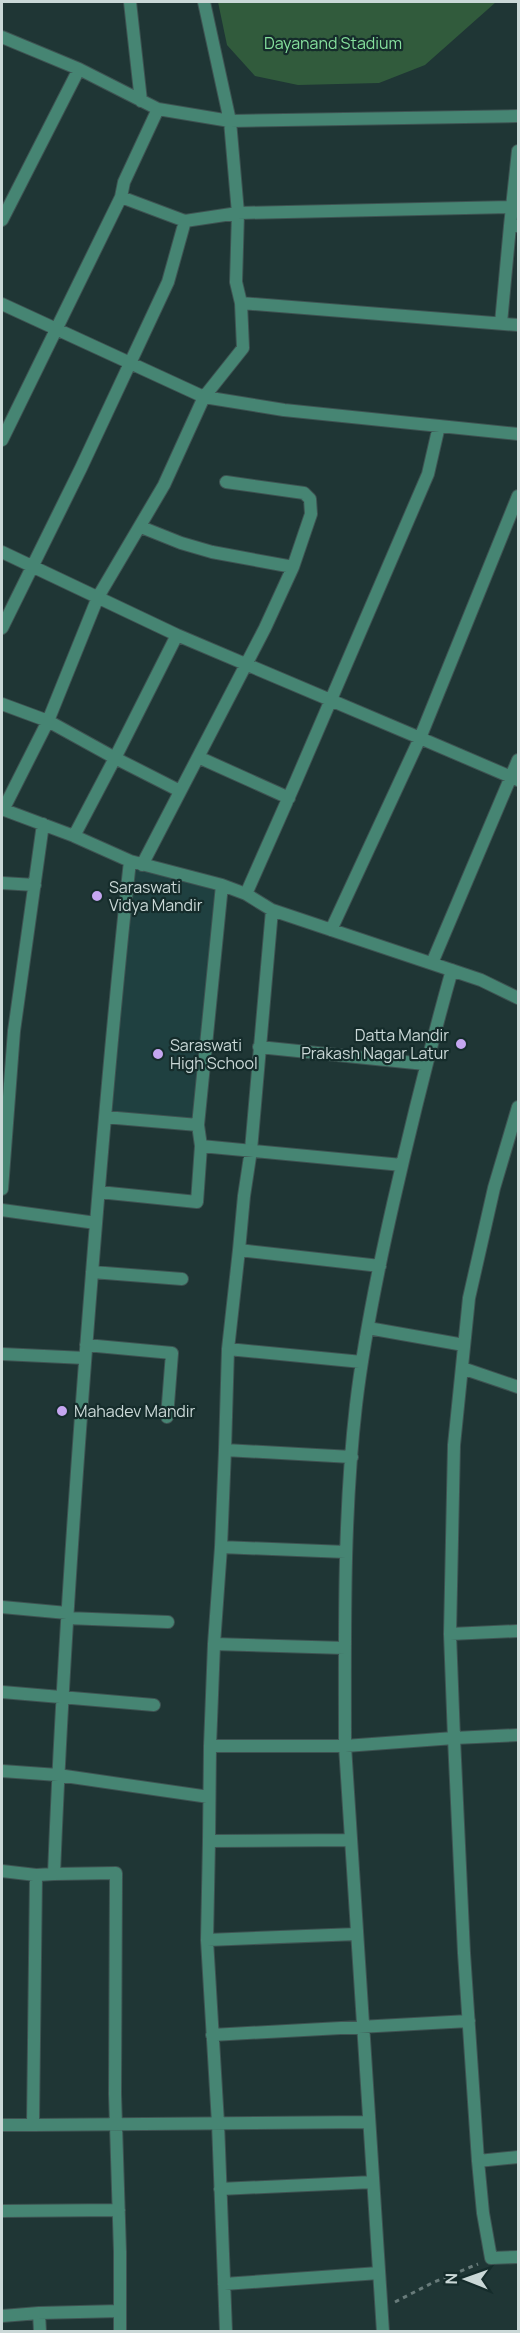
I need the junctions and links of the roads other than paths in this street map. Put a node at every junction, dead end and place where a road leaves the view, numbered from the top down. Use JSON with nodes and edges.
{"nodes":[{"id":1,"x":130,"y":2,"type":"edge"},
{"id":2,"x":204,"y":2,"type":"edge"},
{"id":3,"x":2,"y":36,"type":"edge"},
{"id":4,"x":79,"y":69,"type":"junction"},
{"id":5,"x":141,"y":101,"type":"junction"},
{"id":6,"x":158,"y":109,"type":"junction"},
{"id":7,"x":519,"y":116,"type":"edge"},
{"id":8,"x":230,"y":121,"type":"junction"},
{"id":9,"x":519,"y":151,"type":"edge"},
{"id":10,"x":121,"y":197,"type":"junction"},
{"id":11,"x":512,"y":207,"type":"junction"},
{"id":12,"x":238,"y":213,"type":"junction"},
{"id":13,"x":2,"y":220,"type":"edge"},
{"id":14,"x":185,"y":221,"type":"junction"},
{"id":15,"x":514,"y":226,"type":"edge"},
{"id":16,"x":241,"y":303,"type":"junction"},
{"id":17,"x":2,"y":304,"type":"edge"},
{"id":18,"x":501,"y":323,"type":"junction"},
{"id":19,"x":519,"y":325,"type":"edge"},
{"id":20,"x":56,"y":329,"type":"junction"},
{"id":21,"x":130,"y":363,"type":"junction"},
{"id":22,"x":204,"y":397,"type":"junction"},
{"id":23,"x":439,"y":426,"type":"junction"},
{"id":24,"x":519,"y":434,"type":"edge"},
{"id":25,"x":2,"y":440,"type":"edge"},
{"id":26,"x":226,"y":482,"type":"dead end"},
{"id":27,"x":519,"y":496,"type":"edge"},
{"id":28,"x":141,"y":527,"type":"junction"},
{"id":29,"x":2,"y":552,"type":"edge"},
{"id":30,"x":32,"y":566,"type":"junction"},
{"id":31,"x":293,"y":567,"type":"junction"},
{"id":32,"x":98,"y":597,"type":"junction"},
{"id":33,"x":2,"y":628,"type":"edge"},
{"id":34,"x":177,"y":635,"type":"junction"},
{"id":35,"x":246,"y":664,"type":"junction"},
{"id":36,"x":329,"y":700,"type":"junction"},
{"id":37,"x":2,"y":704,"type":"edge"},
{"id":38,"x":48,"y":721,"type":"junction"},
{"id":39,"x":420,"y":738,"type":"junction"},
{"id":40,"x":198,"y":757,"type":"junction"},
{"id":41,"x":115,"y":758,"type":"junction"},
{"id":42,"x":519,"y":760,"type":"edge"},
{"id":43,"x":515,"y":778,"type":"edge"},
{"id":44,"x":180,"y":791,"type":"junction"},
{"id":45,"x":289,"y":798,"type":"junction"},
{"id":46,"x":2,"y":809,"type":"edge"},
{"id":47,"x":43,"y":824,"type":"junction"},
{"id":48,"x":74,"y":836,"type":"junction"},
{"id":49,"x":136,"y":863,"type":"junction"},
{"id":50,"x":2,"y":884,"type":"edge"},
{"id":51,"x":35,"y":885,"type":"junction"},
{"id":52,"x":222,"y":885,"type":"junction"},
{"id":53,"x":246,"y":894,"type":"junction"},
{"id":54,"x":272,"y":910,"type":"junction"},
{"id":55,"x":331,"y":930,"type":"junction"},
{"id":56,"x":432,"y":963,"type":"junction"},
{"id":57,"x":452,"y":970,"type":"junction"},
{"id":58,"x":519,"y":998,"type":"edge"},
{"id":59,"x":259,"y":1047,"type":"junction"},
{"id":60,"x":425,"y":1064,"type":"junction"},
{"id":61,"x":519,"y":1107,"type":"edge"},
{"id":62,"x":105,"y":1117,"type":"junction"},
{"id":63,"x":198,"y":1125,"type":"junction"},
{"id":64,"x":201,"y":1146,"type":"junction"},
{"id":65,"x":251,"y":1150,"type":"junction"},
{"id":66,"x":402,"y":1165,"type":"junction"},
{"id":67,"x":2,"y":1189,"type":"edge"},
{"id":68,"x":99,"y":1192,"type":"junction"},
{"id":69,"x":2,"y":1210,"type":"edge"},
{"id":70,"x":96,"y":1223,"type":"junction"},
{"id":71,"x":239,"y":1250,"type":"junction"},
{"id":72,"x":380,"y":1266,"type":"junction"},
{"id":73,"x":92,"y":1272,"type":"junction"},
{"id":74,"x":182,"y":1280,"type":"dead end"},
{"id":75,"x":368,"y":1328,"type":"junction"},
{"id":76,"x":86,"y":1345,"type":"junction"},
{"id":77,"x":464,"y":1345,"type":"junction"},
{"id":78,"x":228,"y":1349,"type":"junction"},
{"id":79,"x":2,"y":1354,"type":"edge"},
{"id":80,"x":85,"y":1358,"type":"junction"},
{"id":81,"x":362,"y":1362,"type":"junction"},
{"id":82,"x":462,"y":1368,"type":"junction"},
{"id":83,"x":519,"y":1387,"type":"edge"},
{"id":84,"x":167,"y":1416,"type":"dead end"},
{"id":85,"x":225,"y":1450,"type":"junction"},
{"id":86,"x":352,"y":1457,"type":"junction"},
{"id":87,"x":221,"y":1547,"type":"junction"},
{"id":88,"x":346,"y":1552,"type":"junction"},
{"id":89,"x":2,"y":1607,"type":"edge"},
{"id":90,"x":67,"y":1615,"type":"junction"},
{"id":91,"x":168,"y":1622,"type":"dead end"},
{"id":92,"x":519,"y":1631,"type":"edge"},
{"id":93,"x":450,"y":1634,"type":"junction"},
{"id":94,"x":214,"y":1644,"type":"junction"},
{"id":95,"x":345,"y":1648,"type":"junction"},
{"id":96,"x":2,"y":1692,"type":"edge"},
{"id":97,"x":62,"y":1697,"type":"junction"},
{"id":98,"x":154,"y":1705,"type":"dead end"},
{"id":99,"x":519,"y":1735,"type":"edge"},
{"id":100,"x":454,"y":1738,"type":"junction"},
{"id":101,"x":210,"y":1746,"type":"junction"},
{"id":102,"x":345,"y":1746,"type":"junction"},
{"id":103,"x":2,"y":1771,"type":"edge"},
{"id":104,"x":58,"y":1775,"type":"junction"},
{"id":105,"x":210,"y":1797,"type":"junction"},
{"id":106,"x":351,"y":1840,"type":"junction"},
{"id":107,"x":209,"y":1841,"type":"junction"},
{"id":108,"x":2,"y":1871,"type":"edge"},
{"id":109,"x":54,"y":1874,"type":"junction"},
{"id":110,"x":36,"y":1875,"type":"junction"},
{"id":111,"x":357,"y":1934,"type":"junction"},
{"id":112,"x":207,"y":1940,"type":"junction"},
{"id":113,"x":469,"y":2021,"type":"junction"},
{"id":114,"x":363,"y":2026,"type":"junction"},
{"id":115,"x":212,"y":2035,"type":"junction"},
{"id":116,"x":369,"y":2122,"type":"junction"},
{"id":117,"x":218,"y":2123,"type":"junction"},
{"id":118,"x":2,"y":2125,"type":"edge"},
{"id":119,"x":33,"y":2125,"type":"junction"},
{"id":120,"x":117,"y":2125,"type":"junction"},
{"id":121,"x":519,"y":2157,"type":"edge"},
{"id":122,"x":478,"y":2161,"type":"junction"},
{"id":123,"x":374,"y":2182,"type":"junction"},
{"id":124,"x":220,"y":2189,"type":"junction"},
{"id":125,"x":119,"y":2210,"type":"junction"},
{"id":126,"x":2,"y":2211,"type":"edge"},
{"id":127,"x":519,"y":2257,"type":"edge"},
{"id":128,"x":379,"y":2273,"type":"junction"},
{"id":129,"x":224,"y":2284,"type":"junction"},
{"id":130,"x":120,"y":2312,"type":"junction"},
{"id":131,"x":39,"y":2313,"type":"junction"},
{"id":132,"x":2,"y":2316,"type":"edge"},
{"id":133,"x":40,"y":2331,"type":"edge"},
{"id":134,"x":120,"y":2331,"type":"edge"},
{"id":135,"x":226,"y":2331,"type":"edge"},
{"id":136,"x":382,"y":2331,"type":"edge"}],
"edges":[{"from":1,"to":5,"type":"street"},
{"from":2,"to":8,"type":"street"},
{"from":3,"to":4,"type":"street"},
{"from":4,"to":5,"type":"street"},
{"from":4,"to":13,"type":"street"},
{"from":5,"to":6,"type":"street"},
{"from":6,"to":8,"type":"street"},
{"from":6,"to":10,"type":"street"},
{"from":7,"to":8,"type":"street"},
{"from":8,"to":12,"type":"street"},
{"from":9,"to":11,"type":"street"},
{"from":10,"to":14,"type":"street"},
{"from":10,"to":20,"type":"street"},
{"from":11,"to":12,"type":"street"},
{"from":11,"to":15,"type":"street"},
{"from":12,"to":14,"type":"street"},
{"from":12,"to":16,"type":"street"},
{"from":14,"to":21,"type":"street"},
{"from":15,"to":18,"type":"street"},
{"from":16,"to":18,"type":"street"},
{"from":16,"to":22,"type":"street"},
{"from":17,"to":20,"type":"street"},
{"from":18,"to":19,"type":"street"},
{"from":20,"to":21,"type":"street"},
{"from":20,"to":25,"type":"street"},
{"from":21,"to":22,"type":"street"},
{"from":21,"to":30,"type":"street"},
{"from":22,"to":23,"type":"street"},
{"from":22,"to":28,"type":"street"},
{"from":23,"to":24,"type":"street"},
{"from":23,"to":36,"type":"street"},
{"from":26,"to":31,"type":"street"},
{"from":27,"to":39,"type":"street"},
{"from":28,"to":31,"type":"street"},
{"from":28,"to":32,"type":"street"},
{"from":29,"to":30,"type":"street"},
{"from":30,"to":32,"type":"street"},
{"from":30,"to":33,"type":"street"},
{"from":31,"to":35,"type":"street"},
{"from":32,"to":34,"type":"street"},
{"from":32,"to":38,"type":"street"},
{"from":34,"to":35,"type":"street"},
{"from":34,"to":41,"type":"street"},
{"from":35,"to":36,"type":"street"},
{"from":35,"to":40,"type":"street"},
{"from":36,"to":39,"type":"street"},
{"from":36,"to":45,"type":"street"},
{"from":37,"to":38,"type":"street"},
{"from":38,"to":41,"type":"street"},
{"from":38,"to":46,"type":"street"},
{"from":39,"to":43,"type":"street"},
{"from":39,"to":55,"type":"street"},
{"from":40,"to":44,"type":"street"},
{"from":40,"to":45,"type":"street"},
{"from":41,"to":44,"type":"street"},
{"from":41,"to":48,"type":"street"},
{"from":42,"to":43,"type":"street"},
{"from":43,"to":56,"type":"street"},
{"from":44,"to":49,"type":"street"},
{"from":45,"to":53,"type":"street"},
{"from":46,"to":47,"type":"street"},
{"from":47,"to":48,"type":"street"},
{"from":47,"to":51,"type":"street"},
{"from":48,"to":49,"type":"street"},
{"from":49,"to":52,"type":"street"},
{"from":49,"to":62,"type":"street"},
{"from":50,"to":51,"type":"street"},
{"from":51,"to":67,"type":"street"},
{"from":52,"to":53,"type":"street"},
{"from":52,"to":63,"type":"street"},
{"from":53,"to":54,"type":"street"},
{"from":54,"to":55,"type":"street"},
{"from":54,"to":59,"type":"street"},
{"from":55,"to":56,"type":"street"},
{"from":56,"to":57,"type":"street"},
{"from":57,"to":58,"type":"street"},
{"from":57,"to":60,"type":"street"},
{"from":59,"to":60,"type":"street"},
{"from":59,"to":65,"type":"street"},
{"from":60,"to":66,"type":"street"},
{"from":61,"to":77,"type":"street"},
{"from":62,"to":63,"type":"street"},
{"from":62,"to":68,"type":"street"},
{"from":63,"to":64,"type":"street"},
{"from":64,"to":65,"type":"street"},
{"from":64,"to":68,"type":"street"},
{"from":65,"to":66,"type":"street"},
{"from":65,"to":71,"type":"street"},
{"from":66,"to":72,"type":"street"},
{"from":68,"to":70,"type":"street"},
{"from":69,"to":70,"type":"street"},
{"from":70,"to":73,"type":"street"},
{"from":71,"to":72,"type":"street"},
{"from":71,"to":78,"type":"street"},
{"from":72,"to":75,"type":"street"},
{"from":73,"to":74,"type":"street"},
{"from":73,"to":76,"type":"street"},
{"from":75,"to":77,"type":"street"},
{"from":75,"to":81,"type":"street"},
{"from":76,"to":80,"type":"street"},
{"from":76,"to":84,"type":"street"},
{"from":77,"to":82,"type":"street"},
{"from":78,"to":81,"type":"street"},
{"from":78,"to":85,"type":"street"},
{"from":79,"to":80,"type":"street"},
{"from":80,"to":90,"type":"street"},
{"from":81,"to":86,"type":"street"},
{"from":82,"to":83,"type":"street"},
{"from":82,"to":93,"type":"street"},
{"from":85,"to":86,"type":"street"},
{"from":85,"to":87,"type":"street"},
{"from":86,"to":88,"type":"street"},
{"from":87,"to":88,"type":"street"},
{"from":87,"to":94,"type":"street"},
{"from":88,"to":95,"type":"street"},
{"from":89,"to":90,"type":"street"},
{"from":90,"to":91,"type":"street"},
{"from":90,"to":97,"type":"street"},
{"from":92,"to":93,"type":"street"},
{"from":93,"to":100,"type":"street"},
{"from":94,"to":95,"type":"street"},
{"from":94,"to":101,"type":"street"},
{"from":95,"to":102,"type":"street"},
{"from":96,"to":97,"type":"street"},
{"from":97,"to":98,"type":"street"},
{"from":97,"to":104,"type":"street"},
{"from":99,"to":100,"type":"street"},
{"from":100,"to":102,"type":"street"},
{"from":100,"to":113,"type":"street"},
{"from":101,"to":102,"type":"street"},
{"from":101,"to":105,"type":"street"},
{"from":102,"to":106,"type":"street"},
{"from":103,"to":104,"type":"street"},
{"from":104,"to":105,"type":"street"},
{"from":104,"to":109,"type":"street"},
{"from":105,"to":107,"type":"street"},
{"from":106,"to":107,"type":"street"},
{"from":106,"to":111,"type":"street"},
{"from":107,"to":112,"type":"street"},
{"from":108,"to":110,"type":"street"},
{"from":109,"to":110,"type":"street"},
{"from":109,"to":120,"type":"street"},
{"from":110,"to":119,"type":"street"},
{"from":111,"to":112,"type":"street"},
{"from":111,"to":114,"type":"street"},
{"from":112,"to":115,"type":"street"},
{"from":113,"to":114,"type":"street"},
{"from":113,"to":122,"type":"street"},
{"from":114,"to":115,"type":"street"},
{"from":114,"to":116,"type":"street"},
{"from":115,"to":117,"type":"street"},
{"from":116,"to":117,"type":"street"},
{"from":116,"to":123,"type":"street"},
{"from":117,"to":120,"type":"street"},
{"from":117,"to":124,"type":"street"},
{"from":118,"to":119,"type":"street"},
{"from":119,"to":120,"type":"street"},
{"from":120,"to":125,"type":"street"},
{"from":121,"to":122,"type":"street"},
{"from":122,"to":127,"type":"street"},
{"from":123,"to":124,"type":"street"},
{"from":123,"to":128,"type":"street"},
{"from":124,"to":129,"type":"street"},
{"from":125,"to":126,"type":"street"},
{"from":125,"to":130,"type":"street"},
{"from":128,"to":129,"type":"street"},
{"from":128,"to":136,"type":"street"},
{"from":129,"to":135,"type":"street"},
{"from":130,"to":131,"type":"street"},
{"from":130,"to":134,"type":"street"},
{"from":131,"to":132,"type":"street"},
{"from":131,"to":133,"type":"street"}]}
